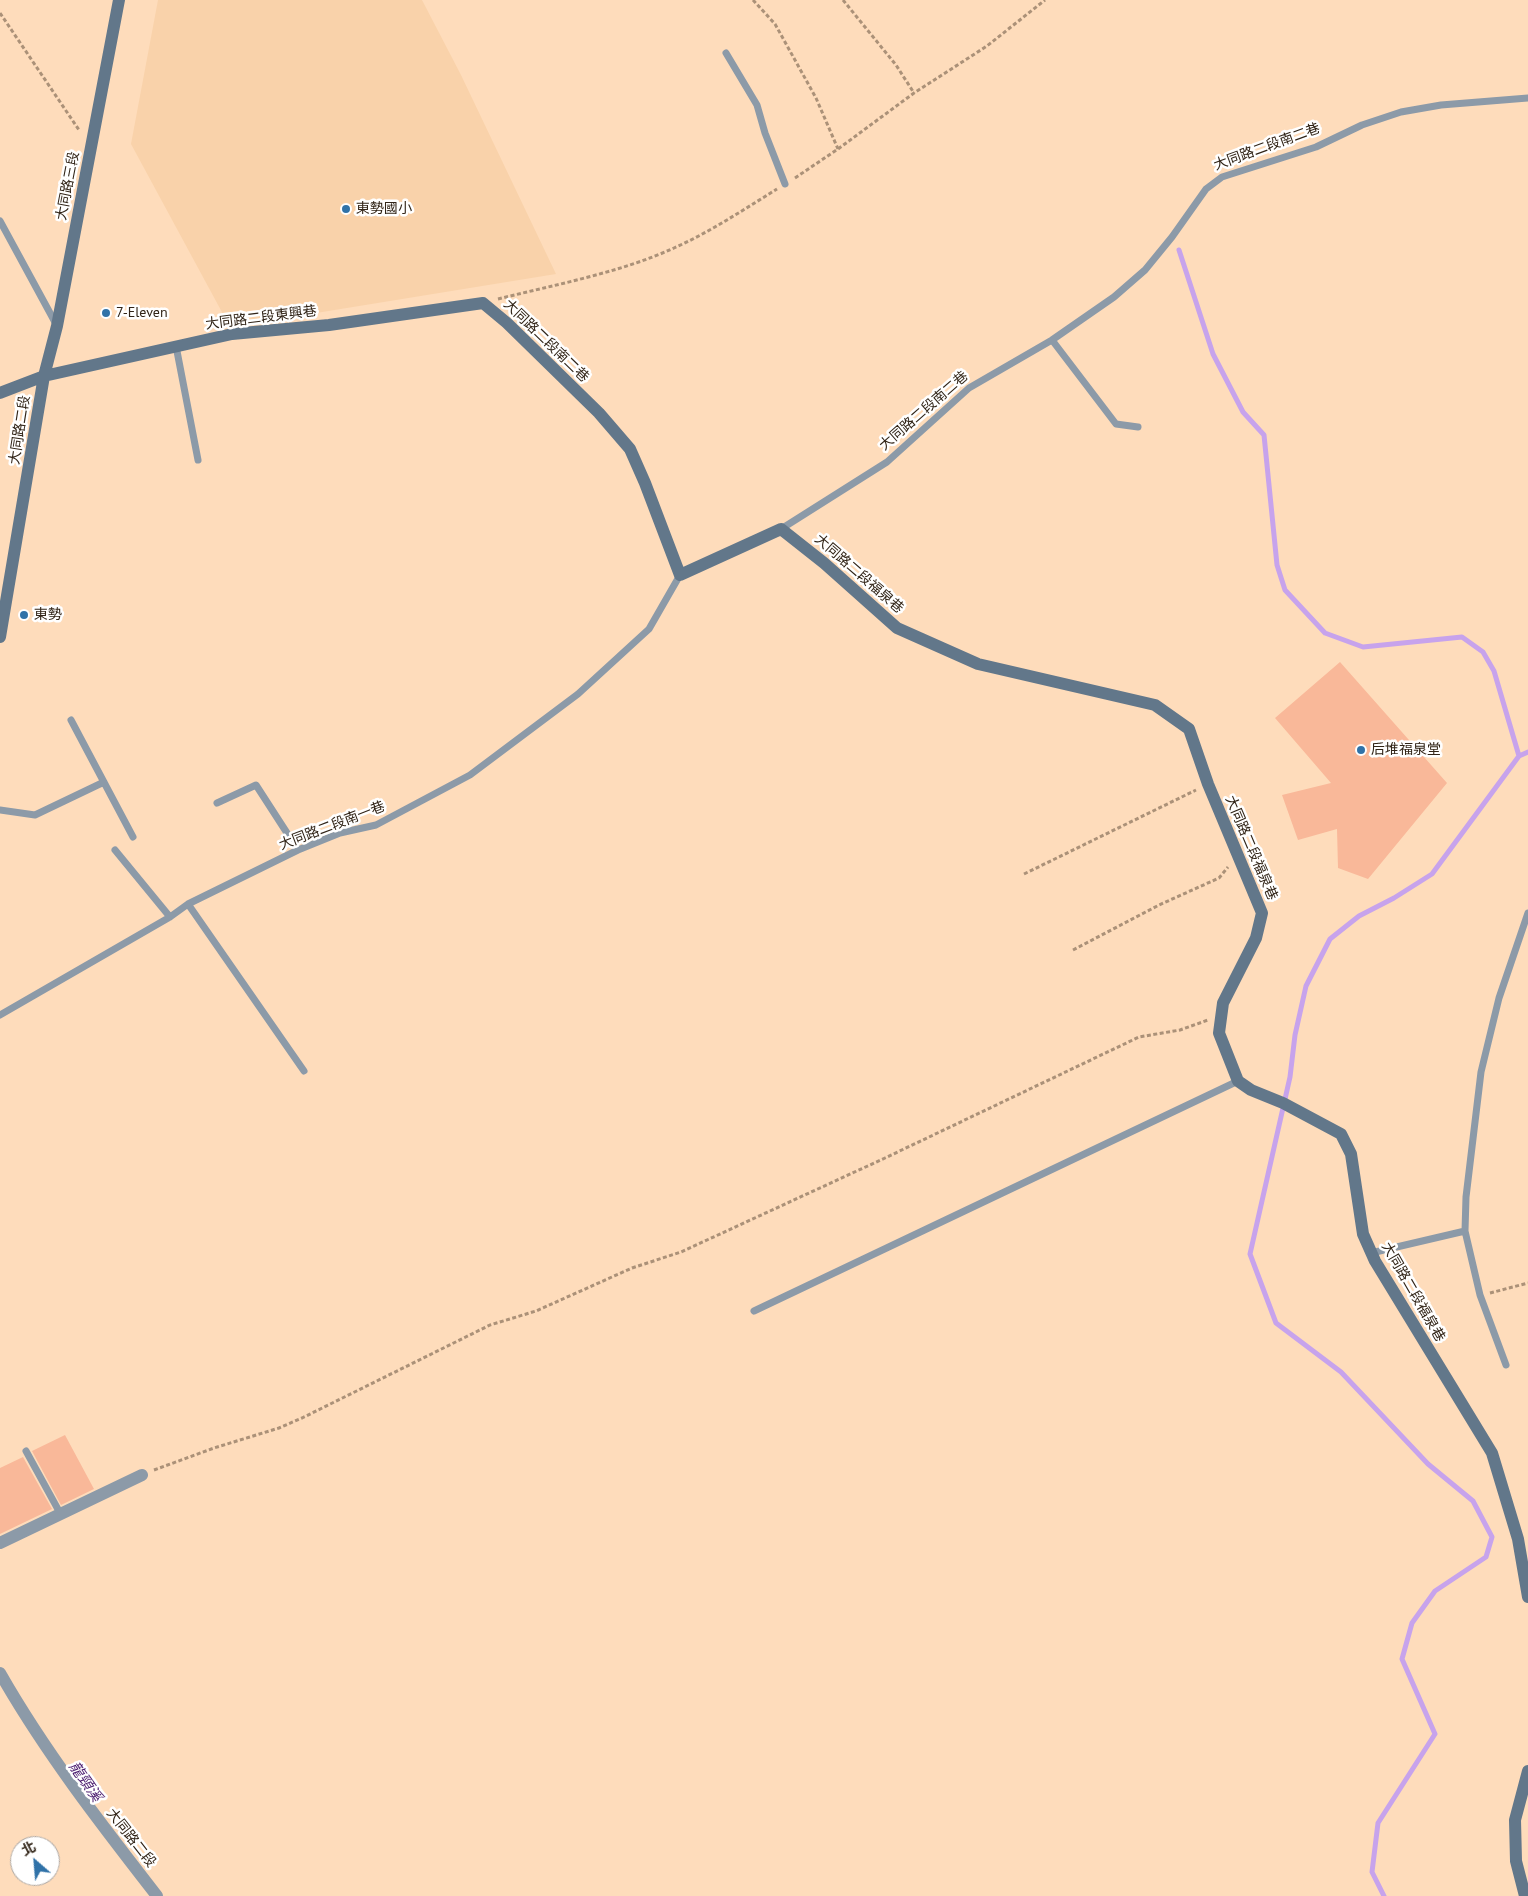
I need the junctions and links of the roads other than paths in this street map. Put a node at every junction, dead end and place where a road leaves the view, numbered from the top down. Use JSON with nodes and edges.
{"nodes":[{"id":1,"x":119,"y":0,"type":"edge"},
{"id":2,"x":726,"y":52,"type":"dead end"},
{"id":3,"x":1528,"y":98,"type":"edge"},
{"id":4,"x":785,"y":184,"type":"dead end"},
{"id":5,"x":0,"y":221,"type":"edge"},
{"id":6,"x":483,"y":303,"type":"joint"},
{"id":7,"x":57,"y":326,"type":"junction"},
{"id":8,"x":1052,"y":340,"type":"junction"},
{"id":9,"x":176,"y":346,"type":"junction"},
{"id":10,"x":44,"y":376,"type":"junction"},
{"id":11,"x":0,"y":393,"type":"edge"},
{"id":12,"x":1138,"y":427,"type":"dead end"},
{"id":13,"x":198,"y":460,"type":"dead end"},
{"id":14,"x":781,"y":529,"type":"junction"},
{"id":15,"x":680,"y":575,"type":"junction"},
{"id":16,"x":0,"y":637,"type":"edge"},
{"id":17,"x":71,"y":720,"type":"dead end"},
{"id":18,"x":104,"y":782,"type":"junction"},
{"id":19,"x":217,"y":803,"type":"dead end"},
{"id":20,"x":0,"y":810,"type":"edge"},
{"id":21,"x":132,"y":837,"type":"dead end"},
{"id":22,"x":115,"y":850,"type":"dead end"},
{"id":23,"x":298,"y":850,"type":"junction"},
{"id":24,"x":188,"y":904,"type":"junction"},
{"id":25,"x":1528,"y":913,"type":"edge"},
{"id":26,"x":170,"y":917,"type":"junction"},
{"id":27,"x":0,"y":1015,"type":"edge"},
{"id":28,"x":304,"y":1071,"type":"dead end"},
{"id":29,"x":1238,"y":1081,"type":"junction"},
{"id":30,"x":1465,"y":1231,"type":"junction"},
{"id":31,"x":1371,"y":1252,"type":"junction"},
{"id":32,"x":754,"y":1311,"type":"dead end"},
{"id":33,"x":1506,"y":1365,"type":"dead end"},
{"id":34,"x":26,"y":1451,"type":"dead end"},
{"id":35,"x":142,"y":1474,"type":"road end"},
{"id":36,"x":60,"y":1513,"type":"junction"},
{"id":37,"x":0,"y":1543,"type":"edge"},
{"id":38,"x":1528,"y":1597,"type":"edge"},
{"id":39,"x":0,"y":1673,"type":"edge"},
{"id":40,"x":1528,"y":1771,"type":"edge"},
{"id":41,"x":157,"y":1896,"type":"edge"},
{"id":42,"x":1525,"y":1896,"type":"edge"}],
"edges":[{"from":1,"to":7,"type":"street","name":"大同路三段"},
{"from":2,"to":4,"type":"lane"},
{"from":3,"to":8,"type":"lane","name":"大同路二段南二巷"},
{"from":5,"to":7,"type":"lane"},
{"from":6,"to":9,"type":"street","name":"大同路二段東興巷"},
{"from":6,"to":15,"type":"street","name":"大同路二段南二巷"},
{"from":7,"to":10,"type":"street","name":"大同路三段"},
{"from":8,"to":12,"type":"lane"},
{"from":8,"to":14,"type":"lane","name":"大同路二段南二巷"},
{"from":9,"to":10,"type":"street","name":"大同路二段東興巷"},
{"from":9,"to":13,"type":"lane"},
{"from":10,"to":11,"type":"street","name":"大同路二段東興巷"},
{"from":10,"to":16,"type":"street","name":"大同路二段"},
{"from":14,"to":15,"type":"street","name":"大同路二段南二巷"},
{"from":14,"to":29,"type":"street","name":"大同路二段福泉巷"},
{"from":15,"to":23,"type":"lane","name":"大同路二段南一巷"},
{"from":17,"to":18,"type":"lane"},
{"from":18,"to":20,"type":"lane"},
{"from":18,"to":21,"type":"lane"},
{"from":19,"to":23,"type":"lane"},
{"from":22,"to":26,"type":"lane"},
{"from":23,"to":24,"type":"lane","name":"大同路二段南一巷"},
{"from":24,"to":26,"type":"lane","name":"大同路二段南一巷"},
{"from":24,"to":28,"type":"lane"},
{"from":25,"to":30,"type":"lane"},
{"from":26,"to":27,"type":"lane","name":"大同路二段南一巷"},
{"from":29,"to":31,"type":"street","name":"大同路二段福泉巷"},
{"from":29,"to":32,"type":"lane"},
{"from":30,"to":31,"type":"lane"},
{"from":30,"to":33,"type":"lane"},
{"from":31,"to":38,"type":"street","name":"大同路二段福泉巷"},
{"from":34,"to":36,"type":"lane"},
{"from":35,"to":36,"type":"street"},
{"from":36,"to":37,"type":"street"},
{"from":39,"to":41,"type":"street","name":"大同路二段"},
{"from":40,"to":42,"type":"street"}]}
